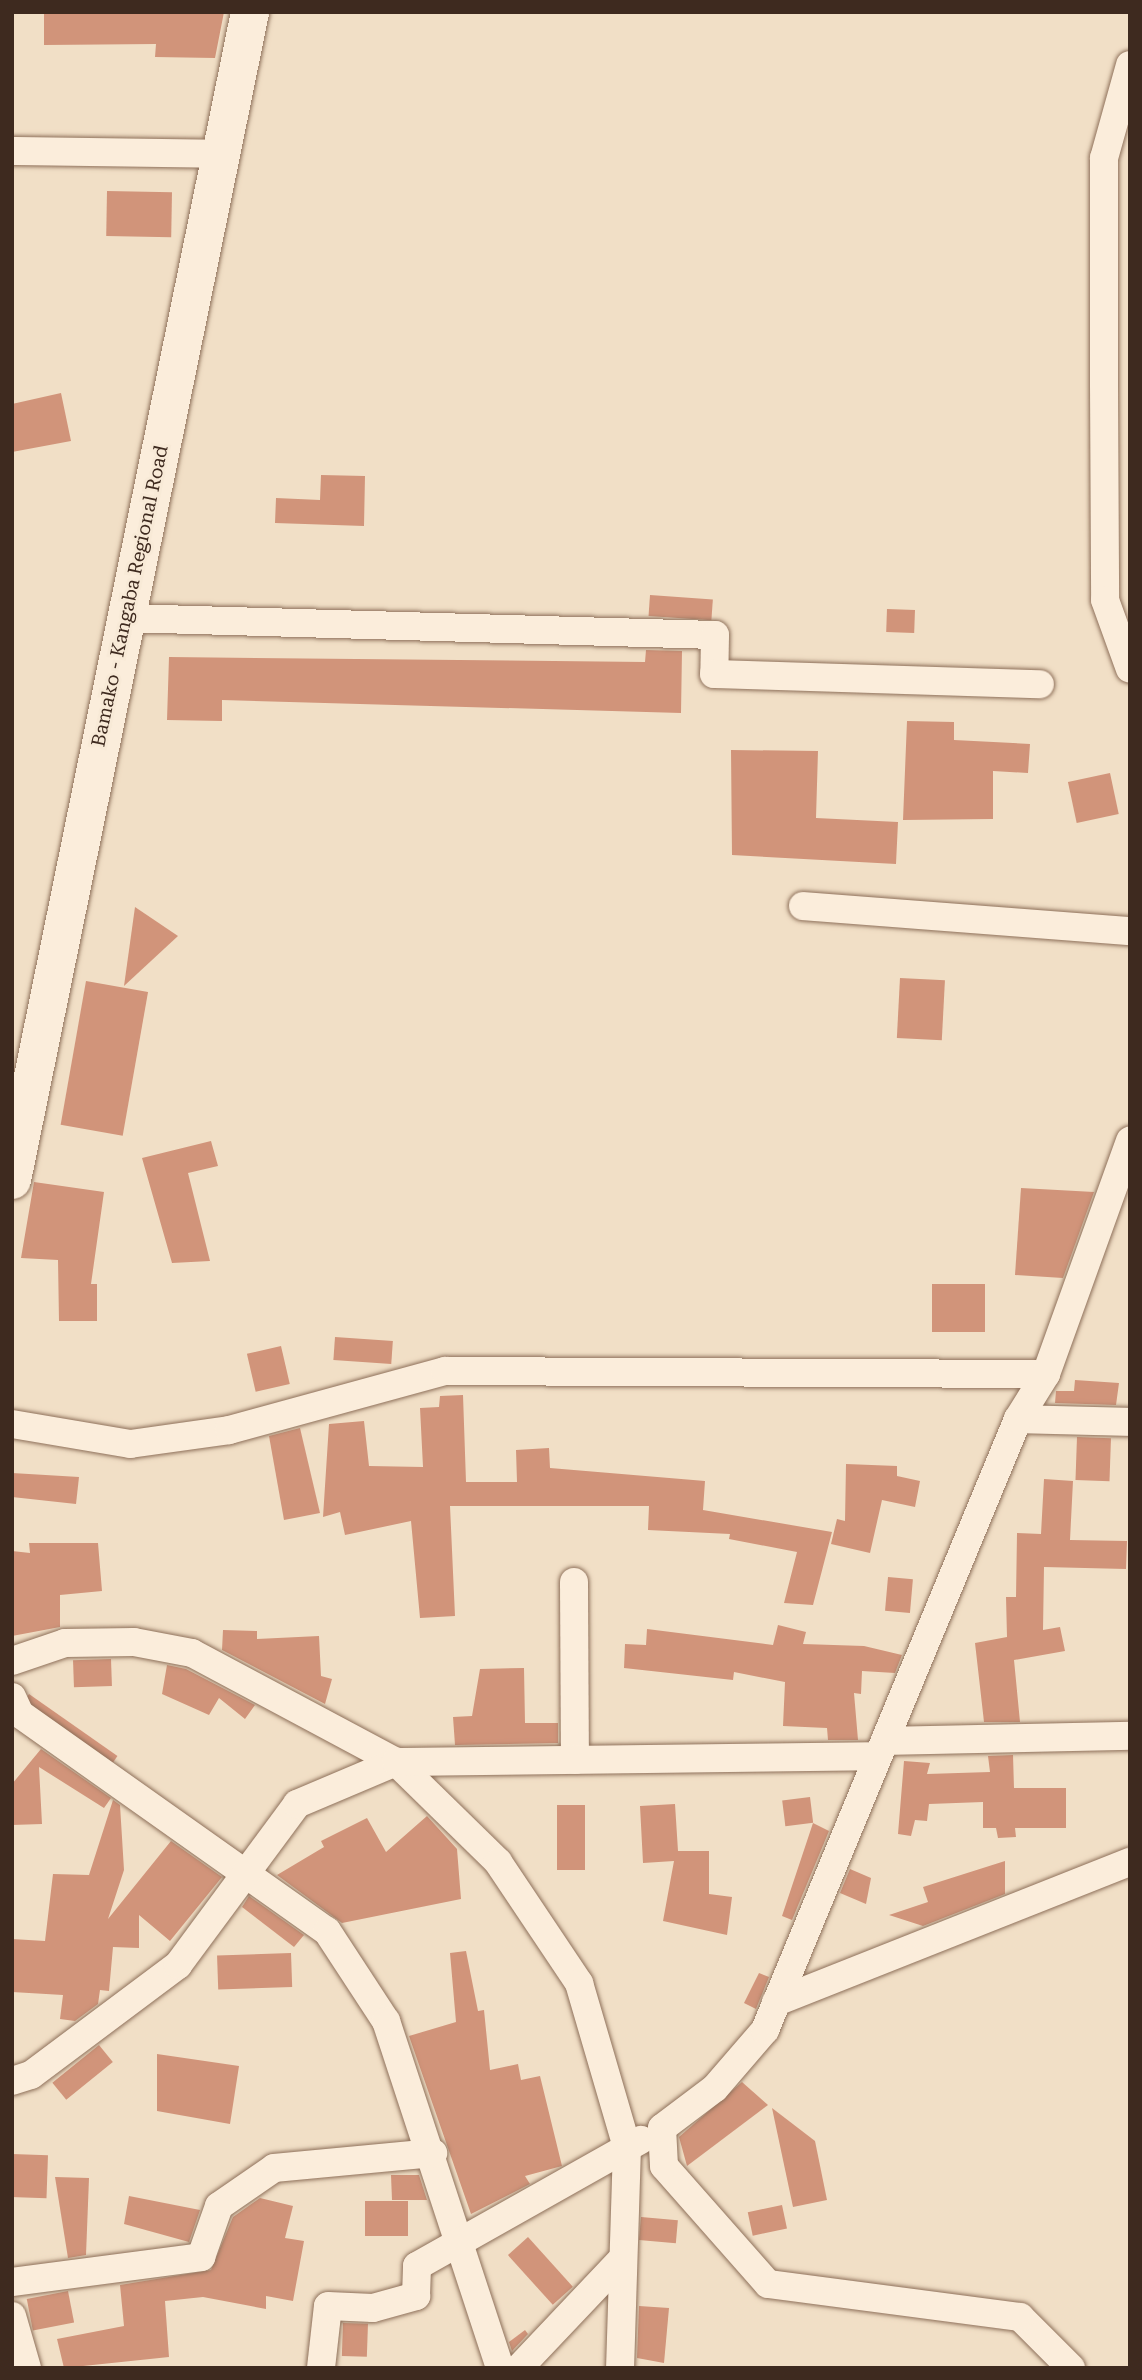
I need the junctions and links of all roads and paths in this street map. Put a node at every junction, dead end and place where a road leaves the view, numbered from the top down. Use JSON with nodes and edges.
{"nodes":[{"id":1,"x":250,"y":12,"type":"edge"},
{"id":2,"x":1130,"y":65,"type":"edge"},
{"id":3,"x":12,"y":151,"type":"edge"},
{"id":4,"x":221,"y":154,"type":"junction"},
{"id":5,"x":1117,"y":386,"type":"edge"},
{"id":6,"x":125,"y":618,"type":"junction"},
{"id":7,"x":1130,"y":669,"type":"edge"},
{"id":8,"x":1040,"y":684,"type":"dead end"},
{"id":9,"x":803,"y":906,"type":"dead end"},
{"id":10,"x":1130,"y":931,"type":"edge"},
{"id":11,"x":1130,"y":1141,"type":"edge"},
{"id":12,"x":12,"y":1180,"type":"edge"},
{"id":13,"x":1046,"y":1374,"type":"junction"},
{"id":14,"x":1018,"y":1419,"type":"junction"},
{"id":15,"x":1130,"y":1422,"type":"edge"},
{"id":16,"x":12,"y":1424,"type":"edge"},
{"id":17,"x":575,"y":1582,"type":"dead end"},
{"id":18,"x":12,"y":1661,"type":"edge"},
{"id":19,"x":12,"y":1697,"type":"edge"},
{"id":20,"x":1130,"y":1736,"type":"edge"},
{"id":21,"x":881,"y":1749,"type":"junction"},
{"id":22,"x":575,"y":1760,"type":"junction"},
{"id":23,"x":396,"y":1762,"type":"junction"},
{"id":24,"x":1130,"y":1862,"type":"edge"},
{"id":25,"x":248,"y":1870,"type":"junction"},
{"id":26,"x":776,"y":2002,"type":"junction"},
{"id":27,"x":12,"y":2081,"type":"edge"},
{"id":28,"x":662,"y":2128,"type":"junction"},
{"id":29,"x":627,"y":2147,"type":"junction"},
{"id":30,"x":433,"y":2153,"type":"junction"},
{"id":31,"x":460,"y":2239,"type":"junction"},
{"id":32,"x":623,"y":2258,"type":"junction"},
{"id":33,"x":12,"y":2282,"type":"edge"},
{"id":34,"x":12,"y":2316,"type":"edge"},
{"id":35,"x":27,"y":2368,"type":"edge"},
{"id":36,"x":321,"y":2368,"type":"edge"},
{"id":37,"x":500,"y":2368,"type":"edge"},
{"id":38,"x":519,"y":2368,"type":"edge"},
{"id":39,"x":620,"y":2368,"type":"edge"},
{"id":40,"x":1071,"y":2368,"type":"edge"}],
"edges":[{"from":1,"to":4,"type":"street","name":"Bamako - Kangaba Regional Road"},
{"from":2,"to":5,"type":"street"},
{"from":3,"to":4,"type":"street"},
{"from":4,"to":6,"type":"street","name":"Bamako - Kangaba Regional Road"},
{"from":5,"to":7,"type":"street"},
{"from":6,"to":8,"type":"street"},
{"from":6,"to":12,"type":"street","name":"Bamako - Kangaba Regional Road"},
{"from":9,"to":10,"type":"street"},
{"from":11,"to":13,"type":"street"},
{"from":13,"to":14,"type":"street"},
{"from":13,"to":16,"type":"street"},
{"from":14,"to":15,"type":"street"},
{"from":14,"to":21,"type":"street"},
{"from":17,"to":22,"type":"street"},
{"from":18,"to":23,"type":"street"},
{"from":19,"to":25,"type":"street"},
{"from":20,"to":21,"type":"street"},
{"from":21,"to":22,"type":"street"},
{"from":21,"to":26,"type":"street"},
{"from":22,"to":23,"type":"street"},
{"from":23,"to":25,"type":"street"},
{"from":23,"to":29,"type":"street"},
{"from":24,"to":26,"type":"street"},
{"from":25,"to":27,"type":"street"},
{"from":25,"to":30,"type":"street"},
{"from":26,"to":28,"type":"street"},
{"from":28,"to":29,"type":"street"},
{"from":28,"to":40,"type":"street"},
{"from":29,"to":31,"type":"street"},
{"from":29,"to":32,"type":"street"},
{"from":30,"to":31,"type":"street"},
{"from":30,"to":33,"type":"street"},
{"from":31,"to":36,"type":"street"},
{"from":31,"to":37,"type":"street"},
{"from":32,"to":38,"type":"street"},
{"from":32,"to":39,"type":"street"},
{"from":34,"to":35,"type":"street"}]}
